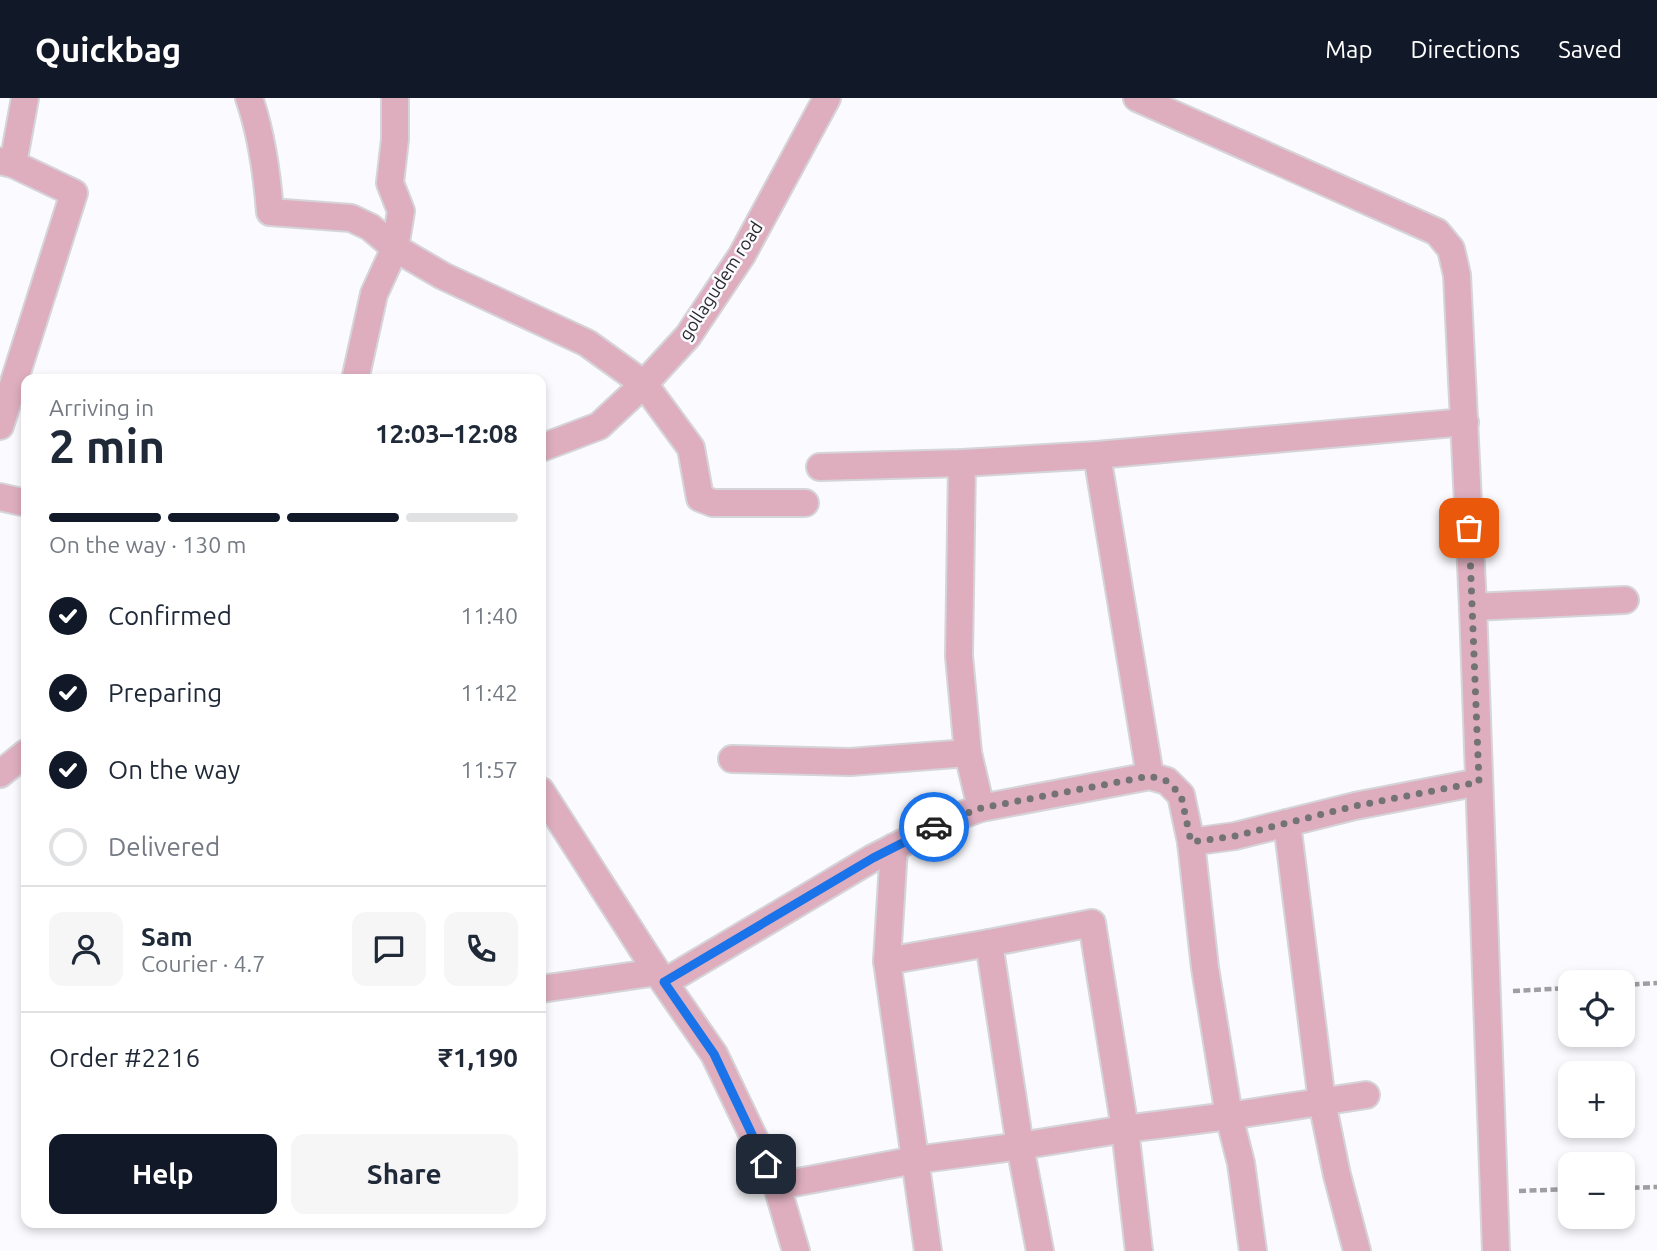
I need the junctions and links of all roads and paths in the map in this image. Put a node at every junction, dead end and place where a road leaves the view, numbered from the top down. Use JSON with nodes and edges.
{"nodes":[{"id":1,"x":25,"y":98,"type":"edge"},
{"id":2,"x":249,"y":98,"type":"edge"},
{"id":3,"x":396,"y":98,"type":"edge"},
{"id":4,"x":827,"y":98,"type":"edge"},
{"id":5,"x":1137,"y":98,"type":"edge"},
{"id":6,"x":7,"y":163,"type":"edge"},
{"id":7,"x":395,"y":248,"type":"junction"},
{"id":8,"x":356,"y":374,"type":"edge"},
{"id":9,"x":644,"y":384,"type":"junction"},
{"id":10,"x":1465,"y":422,"type":"junction"},
{"id":11,"x":0,"y":426,"type":"edge"},
{"id":12,"x":546,"y":446,"type":"edge"},
{"id":13,"x":1097,"y":455,"type":"junction"},
{"id":14,"x":962,"y":463,"type":"junction"},
{"id":15,"x":820,"y":467,"type":"dead end"},
{"id":16,"x":0,"y":497,"type":"edge"},
{"id":17,"x":21,"y":502,"type":"edge"},
{"id":18,"x":805,"y":503,"type":"dead end"},
{"id":19,"x":1625,"y":600,"type":"dead end"},
{"id":20,"x":1473,"y":607,"type":"junction"},
{"id":21,"x":968,"y":753,"type":"junction"},
{"id":22,"x":21,"y":757,"type":"edge"},
{"id":23,"x":732,"y":759,"type":"dead end"},
{"id":24,"x":0,"y":774,"type":"edge"},
{"id":25,"x":1150,"y":776,"type":"junction"},
{"id":26,"x":1479,"y":782,"type":"junction"},
{"id":27,"x":546,"y":799,"type":"edge"},
{"id":28,"x":981,"y":808,"type":"junction"},
{"id":29,"x":1287,"y":823,"type":"junction"},
{"id":30,"x":1191,"y":842,"type":"junction"},
{"id":31,"x":894,"y":847,"type":"junction"},
{"id":32,"x":989,"y":943,"type":"junction"},
{"id":33,"x":887,"y":961,"type":"junction"},
{"id":34,"x":661,"y":977,"type":"junction"},
{"id":35,"x":1657,"y":984,"type":"edge"},
{"id":36,"x":1635,"y":985,"type":"edge"},
{"id":37,"x":546,"y":988,"type":"edge"},
{"id":38,"x":1558,"y":989,"type":"edge"},
{"id":39,"x":1487,"y":992,"type":"junction"},
{"id":40,"x":1367,"y":1095,"type":"dead end"},
{"id":41,"x":1322,"y":1102,"type":"junction"},
{"id":42,"x":1229,"y":1116,"type":"junction"},
{"id":43,"x":1125,"y":1129,"type":"junction"},
{"id":44,"x":1020,"y":1146,"type":"junction"},
{"id":45,"x":915,"y":1160,"type":"junction"},
{"id":46,"x":777,"y":1186,"type":"junction"},
{"id":47,"x":1657,"y":1187,"type":"edge"},
{"id":48,"x":1635,"y":1188,"type":"edge"},
{"id":49,"x":1558,"y":1189,"type":"edge"},
{"id":50,"x":1494,"y":1191,"type":"junction"},
{"id":51,"x":796,"y":1251,"type":"edge"},
{"id":52,"x":928,"y":1251,"type":"edge"},
{"id":53,"x":1040,"y":1251,"type":"edge"},
{"id":54,"x":1139,"y":1251,"type":"edge"},
{"id":55,"x":1253,"y":1251,"type":"edge"},
{"id":56,"x":1357,"y":1251,"type":"edge"},
{"id":57,"x":1496,"y":1251,"type":"edge"}],
"edges":[{"from":1,"to":6,"type":"street"},
{"from":2,"to":7,"type":"street"},
{"from":3,"to":7,"type":"street"},
{"from":4,"to":9,"type":"street","name":"gollagudem road"},
{"from":5,"to":10,"type":"street"},
{"from":6,"to":11,"type":"street"},
{"from":7,"to":8,"type":"street"},
{"from":7,"to":9,"type":"street"},
{"from":9,"to":12,"type":"street","name":"gollagudem road"},
{"from":9,"to":18,"type":"street"},
{"from":10,"to":13,"type":"street"},
{"from":10,"to":20,"type":"street"},
{"from":13,"to":14,"type":"street"},
{"from":13,"to":25,"type":"street"},
{"from":14,"to":15,"type":"street"},
{"from":14,"to":21,"type":"street"},
{"from":16,"to":17,"type":"street"},
{"from":19,"to":20,"type":"street"},
{"from":20,"to":26,"type":"street"},
{"from":21,"to":23,"type":"street"},
{"from":21,"to":28,"type":"street"},
{"from":22,"to":24,"type":"street"},
{"from":25,"to":28,"type":"street"},
{"from":25,"to":30,"type":"street"},
{"from":26,"to":29,"type":"street"},
{"from":26,"to":39,"type":"street"},
{"from":27,"to":34,"type":"street"},
{"from":28,"to":31,"type":"street"},
{"from":29,"to":30,"type":"street"},
{"from":29,"to":41,"type":"street"},
{"from":30,"to":42,"type":"street"},
{"from":31,"to":33,"type":"street"},
{"from":31,"to":34,"type":"street"},
{"from":32,"to":33,"type":"street"},
{"from":32,"to":43,"type":"street"},
{"from":32,"to":44,"type":"street"},
{"from":33,"to":45,"type":"street"},
{"from":34,"to":37,"type":"street"},
{"from":34,"to":46,"type":"street"},
{"from":35,"to":36,"type":"path"},
{"from":38,"to":39,"type":"path"},
{"from":39,"to":50,"type":"street"},
{"from":40,"to":41,"type":"street"},
{"from":41,"to":42,"type":"street"},
{"from":41,"to":56,"type":"street"},
{"from":42,"to":43,"type":"street"},
{"from":42,"to":55,"type":"street"},
{"from":43,"to":44,"type":"street"},
{"from":43,"to":54,"type":"street"},
{"from":44,"to":45,"type":"street"},
{"from":44,"to":53,"type":"street"},
{"from":45,"to":46,"type":"street"},
{"from":45,"to":52,"type":"street"},
{"from":46,"to":51,"type":"street"},
{"from":47,"to":48,"type":"path"},
{"from":49,"to":50,"type":"path"},
{"from":50,"to":57,"type":"street"}]}
